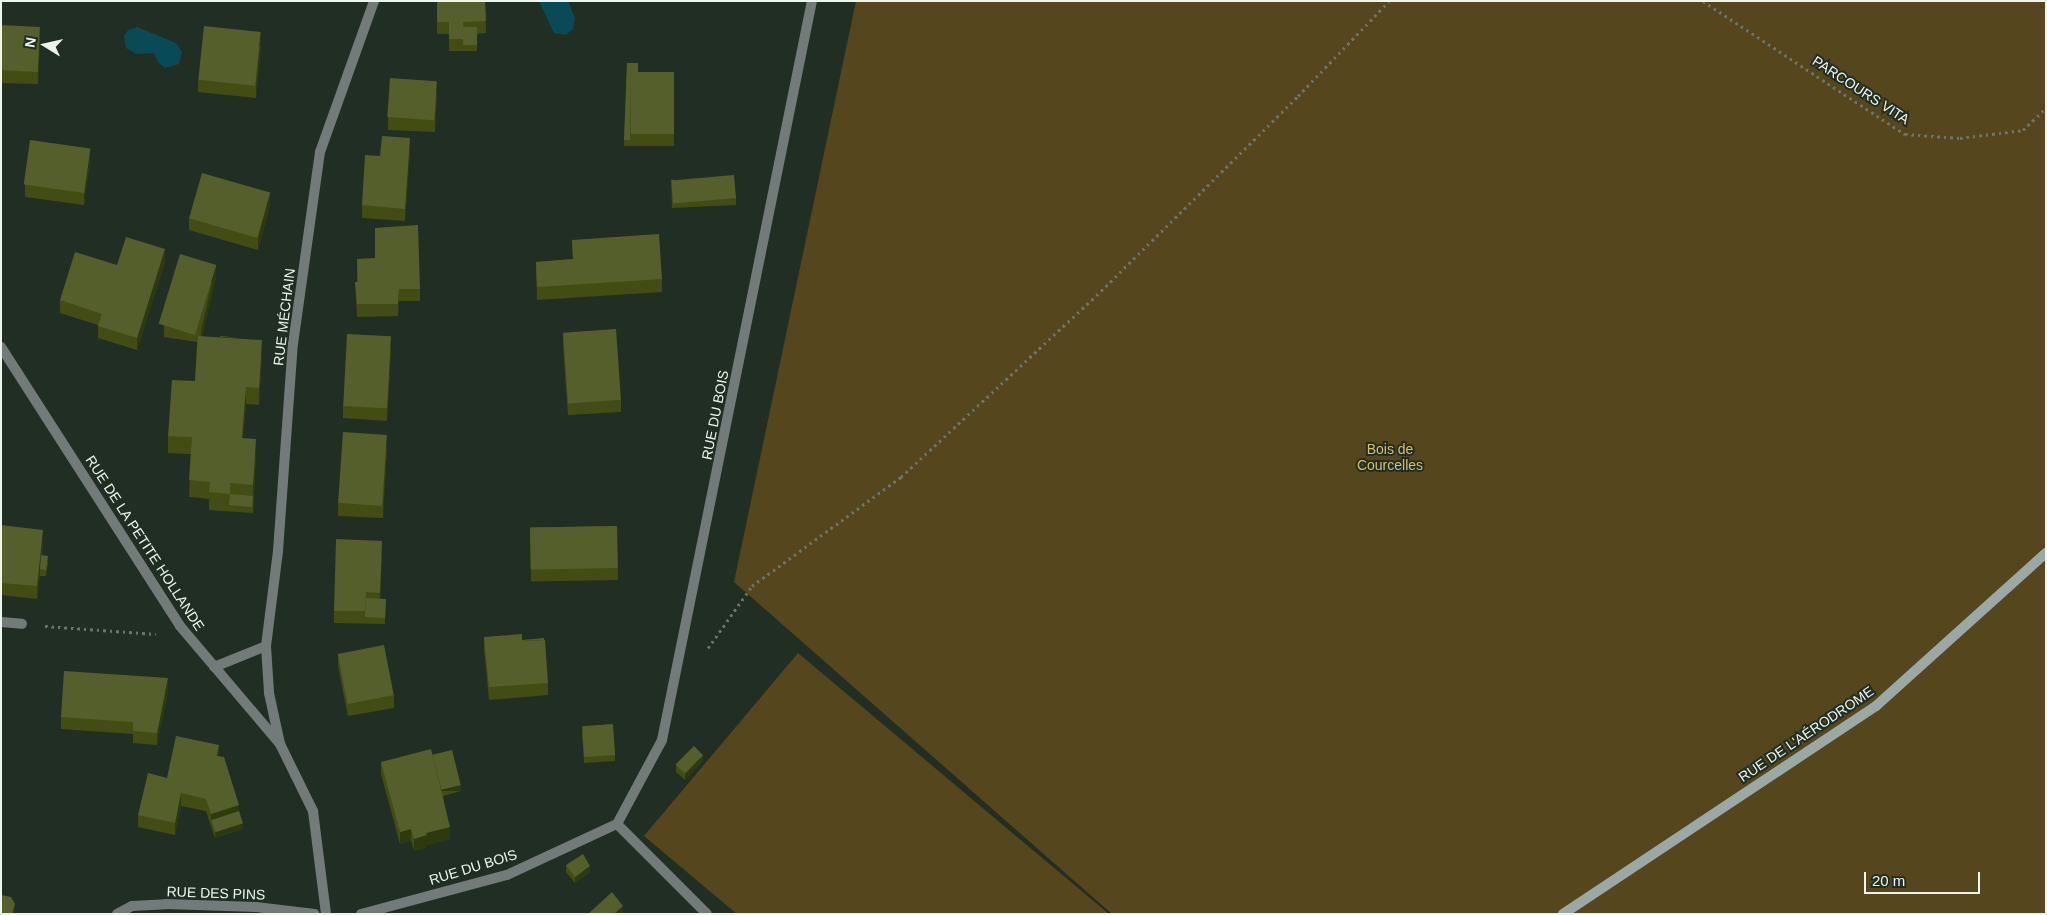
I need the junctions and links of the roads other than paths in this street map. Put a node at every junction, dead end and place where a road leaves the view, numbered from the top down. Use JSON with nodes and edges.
{"nodes":[{"id":1,"x":374,"y":1,"type":"edge"},
{"id":2,"x":812,"y":1,"type":"edge"},
{"id":3,"x":1,"y":346,"type":"edge"},
{"id":4,"x":2046,"y":554,"type":"edge"},
{"id":5,"x":1,"y":622,"type":"edge"},
{"id":6,"x":22,"y":624,"type":"road end"},
{"id":7,"x":266,"y":646,"type":"junction"},
{"id":8,"x":214,"y":667,"type":"junction"},
{"id":9,"x":280,"y":744,"type":"junction"},
{"id":10,"x":616,"y":824,"type":"junction"},
{"id":11,"x":117,"y":914,"type":"edge"},
{"id":12,"x":315,"y":914,"type":"edge"},
{"id":13,"x":326,"y":914,"type":"edge"},
{"id":14,"x":361,"y":914,"type":"edge"},
{"id":15,"x":707,"y":914,"type":"edge"},
{"id":16,"x":1563,"y":914,"type":"edge"}],
"edges":[{"from":1,"to":7,"type":"street","name":"RUE MÉCHAIN"},
{"from":2,"to":10,"type":"street","name":"RUE DU BOIS"},
{"from":3,"to":8,"type":"street","name":"RUE DE LA PETITE HOLLANDE"},
{"from":4,"to":16,"type":"street","name":"RUE DE L'AÉRODROME"},
{"from":5,"to":6,"type":"street"},
{"from":7,"to":8,"type":"street"},
{"from":7,"to":9,"type":"street","name":"RUE MÉCHAIN"},
{"from":8,"to":9,"type":"street","name":"RUE DE LA PETITE HOLLANDE"},
{"from":9,"to":13,"type":"street"},
{"from":10,"to":14,"type":"street","name":"RUE DU BOIS"},
{"from":10,"to":15,"type":"street"},
{"from":11,"to":12,"type":"street","name":"RUE DES PINS"}]}
